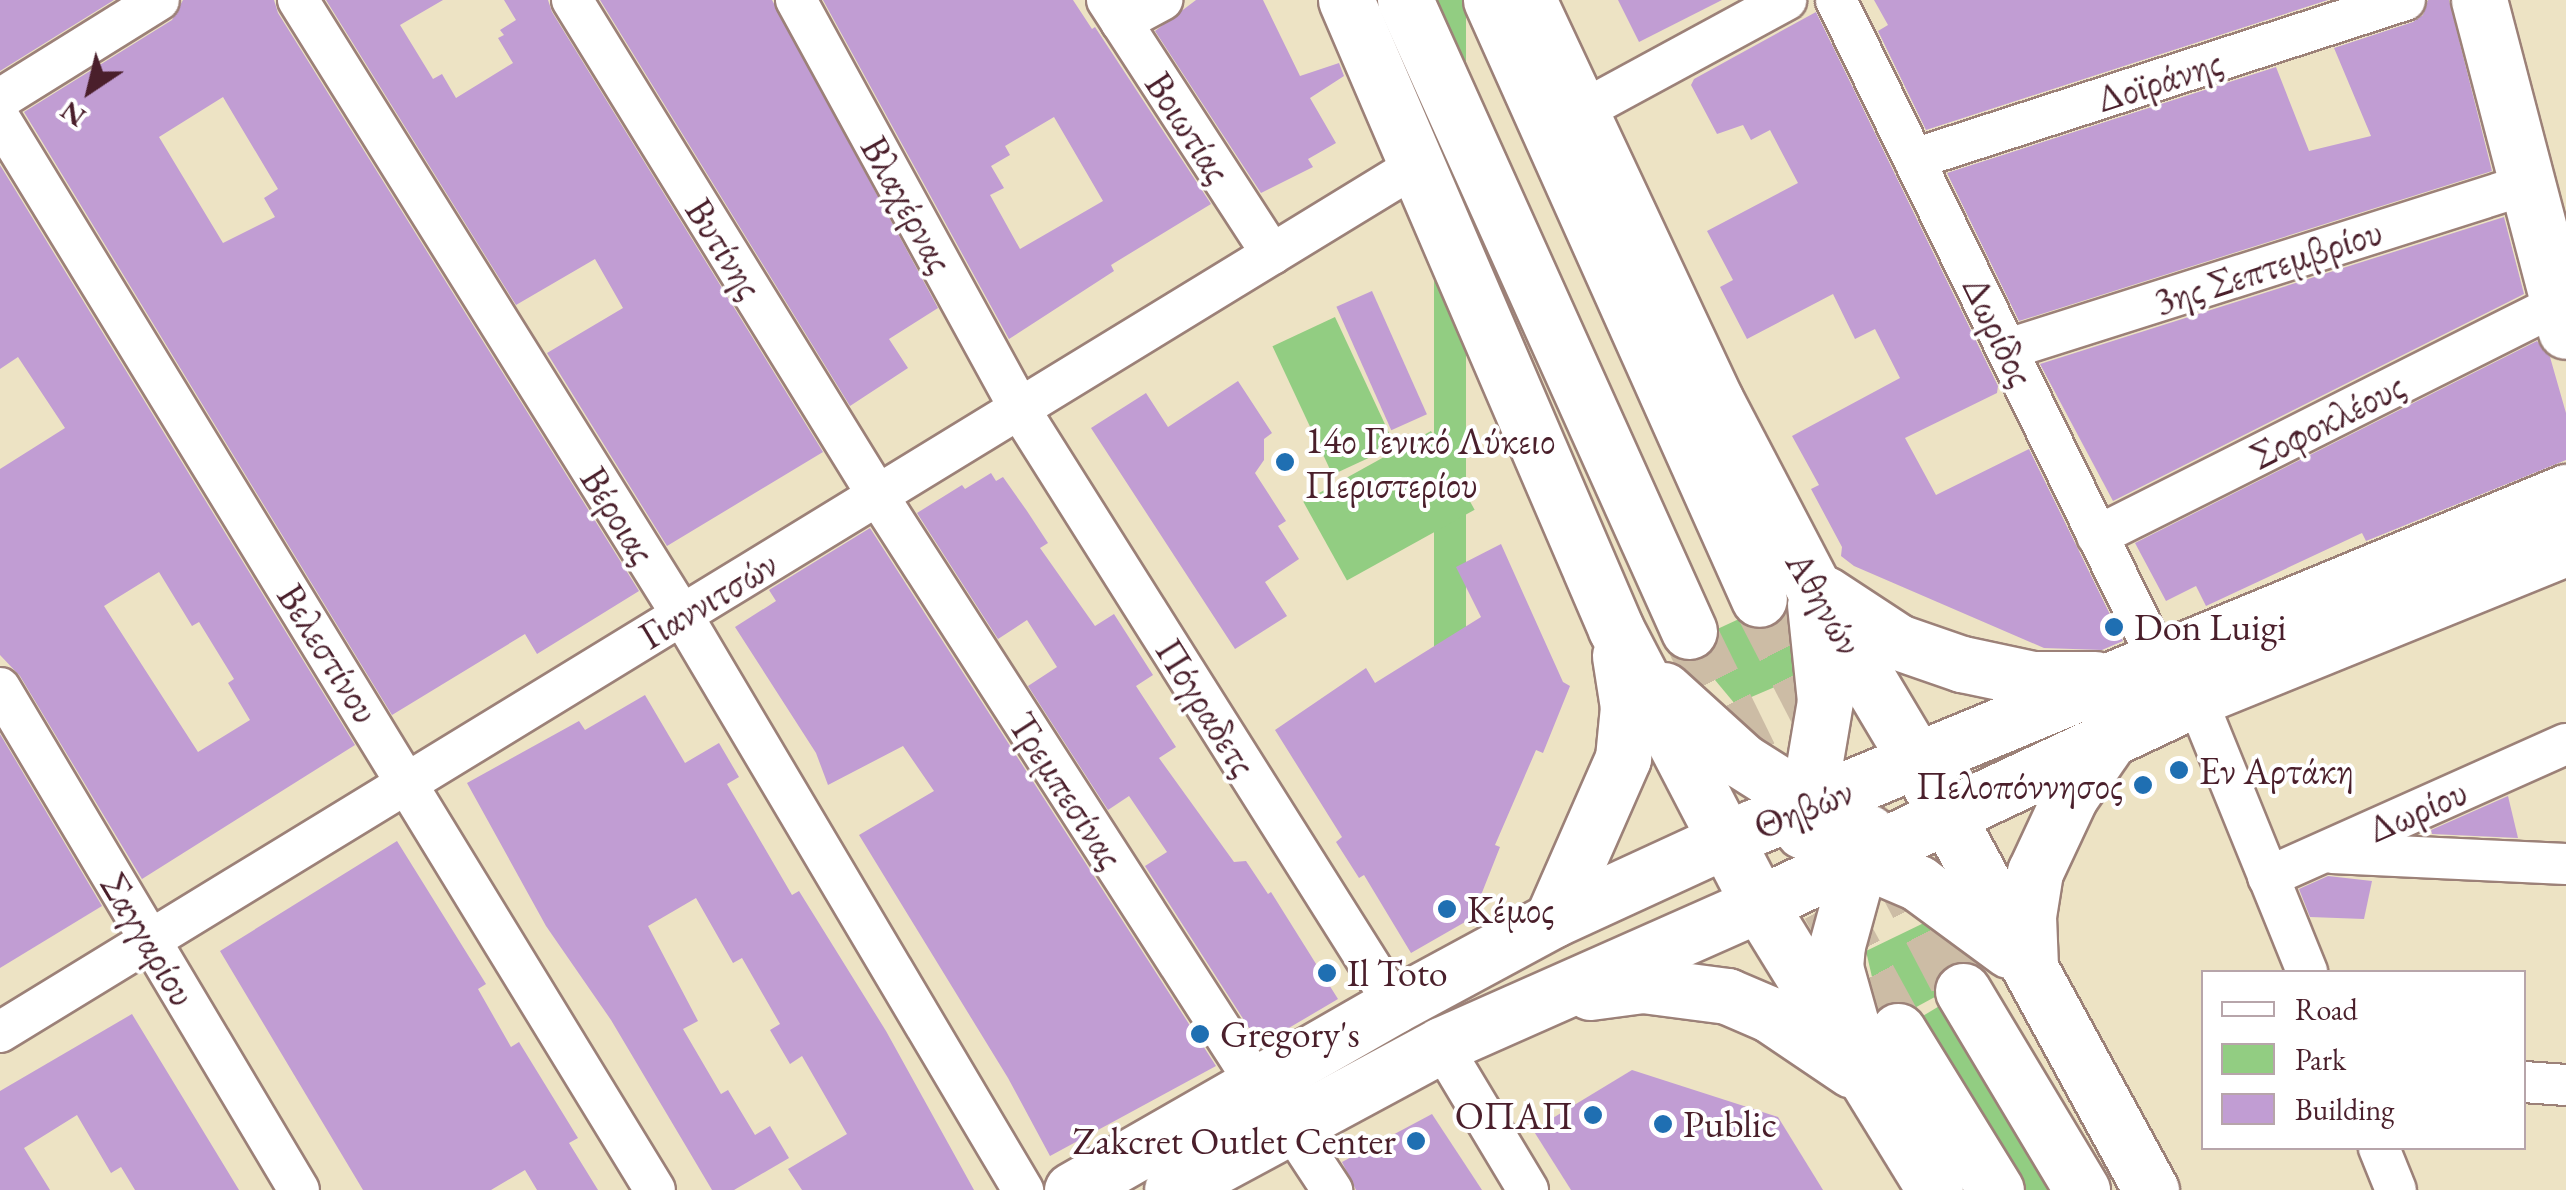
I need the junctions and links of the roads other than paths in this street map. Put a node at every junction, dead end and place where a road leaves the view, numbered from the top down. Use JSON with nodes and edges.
{"nodes":[{"id":1,"x":159,"y":0,"type":"edge"},
{"id":2,"x":298,"y":0,"type":"edge"},
{"id":3,"x":572,"y":0,"type":"edge"},
{"id":4,"x":796,"y":0,"type":"edge"},
{"id":5,"x":1162,"y":0,"type":"edge"},
{"id":6,"x":1346,"y":0,"type":"edge"},
{"id":7,"x":1405,"y":0,"type":"edge"},
{"id":8,"x":1490,"y":0,"type":"edge"},
{"id":9,"x":1528,"y":0,"type":"edge"},
{"id":10,"x":1786,"y":0,"type":"edge"},
{"id":11,"x":1836,"y":0,"type":"edge"},
{"id":12,"x":2405,"y":0,"type":"edge"},
{"id":13,"x":2479,"y":0,"type":"edge"},
{"id":14,"x":1114,"y":11,"type":"edge"},
{"id":15,"x":0,"y":98,"type":"edge"},
{"id":16,"x":1578,"y":113,"type":"junction"},
{"id":17,"x":0,"y":118,"type":"edge"},
{"id":18,"x":1914,"y":159,"type":"junction"},
{"id":19,"x":1416,"y":166,"type":"junction"},
{"id":20,"x":2528,"y":184,"type":"junction"},
{"id":21,"x":1272,"y":254,"type":"junction"},
{"id":22,"x":2562,"y":317,"type":"edge"},
{"id":23,"x":2008,"y":349,"type":"junction"},
{"id":24,"x":1020,"y":408,"type":"junction"},
{"id":25,"x":2566,"y":492,"type":"edge"},
{"id":26,"x":878,"y":496,"type":"junction"},
{"id":27,"x":2097,"y":536,"type":"junction"},
{"id":28,"x":2566,"y":548,"type":"edge"},
{"id":29,"x":1812,"y":585,"type":"junction"},
{"id":30,"x":1758,"y":599,"type":"tunnel mouth"},
{"id":31,"x":682,"y":615,"type":"junction"},
{"id":32,"x":1616,"y":628,"type":"junction"},
{"id":33,"x":1689,"y":631,"type":"tunnel mouth"},
{"id":34,"x":2158,"y":680,"type":"junction"},
{"id":35,"x":0,"y":688,"type":"edge"},
{"id":36,"x":2110,"y":738,"type":"junction"},
{"id":37,"x":2566,"y":744,"type":"edge"},
{"id":38,"x":408,"y":782,"type":"junction"},
{"id":39,"x":1901,"y":809,"type":"junction"},
{"id":40,"x":1773,"y":851,"type":"junction"},
{"id":41,"x":2323,"y":852,"type":"junction"},
{"id":42,"x":2566,"y":864,"type":"edge"},
{"id":43,"x":2268,"y":877,"type":"junction"},
{"id":44,"x":1552,"y":920,"type":"junction"},
{"id":45,"x":150,"y":940,"type":"junction"},
{"id":46,"x":2030,"y":968,"type":"junction"},
{"id":47,"x":2307,"y":970,"type":"edge"},
{"id":48,"x":1963,"y":991,"type":"tunnel mouth"},
{"id":49,"x":1543,"y":1000,"type":"junction"},
{"id":50,"x":1395,"y":1004,"type":"junction"},
{"id":51,"x":1898,"y":1031,"type":"tunnel mouth"},
{"id":52,"x":0,"y":1032,"type":"edge"},
{"id":53,"x":1441,"y":1044,"type":"junction"},
{"id":54,"x":2526,"y":1082,"type":"edge"},
{"id":55,"x":1871,"y":1084,"type":"junction"},
{"id":56,"x":2566,"y":1084,"type":"edge"},
{"id":57,"x":1274,"y":1106,"type":"junction"},
{"id":58,"x":2380,"y":1150,"type":"edge"},
{"id":59,"x":299,"y":1190,"type":"edge"},
{"id":60,"x":655,"y":1190,"type":"edge"},
{"id":61,"x":1023,"y":1190,"type":"edge"},
{"id":62,"x":1072,"y":1190,"type":"edge"},
{"id":63,"x":1172,"y":1190,"type":"edge"},
{"id":64,"x":1332,"y":1190,"type":"edge"},
{"id":65,"x":1528,"y":1190,"type":"edge"},
{"id":66,"x":1935,"y":1190,"type":"edge"},
{"id":67,"x":1996,"y":1190,"type":"edge"},
{"id":68,"x":2082,"y":1190,"type":"edge"},
{"id":69,"x":2152,"y":1190,"type":"edge"},
{"id":70,"x":2396,"y":1190,"type":"edge"}],
"edges":[{"from":1,"to":15,"type":"street"},
{"from":2,"to":31,"type":"street","name":"Βέροιας"},
{"from":3,"to":26,"type":"street","name":"Βυτίνης"},
{"from":4,"to":24,"type":"street","name":"Βλαχέρνας"},
{"from":5,"to":14,"type":"street"},
{"from":6,"to":19,"type":"main road"},
{"from":7,"to":33,"type":"main road"},
{"from":8,"to":30,"type":"main road","name":"Αθηνών"},
{"from":9,"to":16,"type":"main road","name":"Αθηνών"},
{"from":10,"to":16,"type":"street"},
{"from":11,"to":18,"type":"street","name":"Δωρίδος"},
{"from":12,"to":18,"type":"street","name":"Δοϊράνης"},
{"from":13,"to":20,"type":"main road"},
{"from":14,"to":21,"type":"street","name":"Βοιωτίας"},
{"from":16,"to":29,"type":"main road","name":"Αθηνών"},
{"from":17,"to":38,"type":"street","name":"Βελεστίνου"},
{"from":18,"to":23,"type":"street","name":"Δωρίδος"},
{"from":19,"to":21,"type":"street","name":"Γιαννιτσών"},
{"from":19,"to":32,"type":"main road"},
{"from":20,"to":22,"type":"main road"},
{"from":20,"to":23,"type":"street","name":"3ης Σεπτεμβρίου"},
{"from":21,"to":24,"type":"street","name":"Γιαννιτσών"},
{"from":22,"to":27,"type":"street","name":"Σοφοκλέους"},
{"from":23,"to":27,"type":"street","name":"Δωρίδος"},
{"from":24,"to":26,"type":"street","name":"Γιαννιτσών"},
{"from":24,"to":50,"type":"street","name":"Πόγραδετς"},
{"from":25,"to":34,"type":"main road","name":"Θηβών"},
{"from":26,"to":31,"type":"street","name":"Γιαννιτσών"},
{"from":26,"to":57,"type":"street","name":"Τρεμπεσίνας"},
{"from":27,"to":34,"type":"street","name":"Δωρίδος"},
{"from":28,"to":34,"type":"main road","name":"Θηβών"},
{"from":29,"to":34,"type":"main road"},
{"from":29,"to":39,"type":"main road","name":"Αθηνών"},
{"from":29,"to":40,"type":"main road"},
{"from":31,"to":38,"type":"street","name":"Γιαννιτσών"},
{"from":31,"to":61,"type":"street","name":"Βέροιας"},
{"from":32,"to":40,"type":"main road"},
{"from":32,"to":40,"type":"main road"},
{"from":32,"to":44,"type":"main road"},
{"from":34,"to":36,"type":"main road","name":"Θηβών"},
{"from":34,"to":39,"type":"main road","name":"Θηβών"},
{"from":34,"to":43,"type":"street","name":"Δωρίδος"},
{"from":35,"to":45,"type":"street","name":"Σαγγαρίου"},
{"from":36,"to":39,"type":"main road","name":"Θηβών"},
{"from":36,"to":46,"type":"main road"},
{"from":37,"to":41,"type":"street","name":"Δωρίου"},
{"from":38,"to":45,"type":"street","name":"Γιαννιτσών"},
{"from":38,"to":60,"type":"street","name":"Βελεστίνου"},
{"from":39,"to":40,"type":"main road","name":"Θηβών"},
{"from":39,"to":40,"type":"main road","name":"Θηβών"},
{"from":39,"to":46,"type":"main road","name":"Αθηνών"},
{"from":39,"to":46,"type":"main road"},
{"from":39,"to":55,"type":"main road"},
{"from":40,"to":44,"type":"main road","name":"Θηβών"},
{"from":40,"to":49,"type":"main road","name":"Θηβών"},
{"from":40,"to":55,"type":"main road"},
{"from":41,"to":42,"type":"street"},
{"from":41,"to":43,"type":"street","name":"Δωρίου"},
{"from":43,"to":47,"type":"street","name":"Δωρίδος"},
{"from":44,"to":50,"type":"main road","name":"Θηβών"},
{"from":45,"to":52,"type":"street","name":"Γιαννιτσών"},
{"from":45,"to":59,"type":"street","name":"Σαγγαρίου"},
{"from":46,"to":69,"type":"main road","name":"Αθηνών"},
{"from":48,"to":68,"type":"main road"},
{"from":49,"to":53,"type":"main road","name":"Θηβών"},
{"from":49,"to":55,"type":"main road"},
{"from":50,"to":57,"type":"main road","name":"Θηβών"},
{"from":51,"to":67,"type":"main road"},
{"from":53,"to":57,"type":"main road","name":"Θηβών"},
{"from":53,"to":65,"type":"street"},
{"from":54,"to":56,"type":"street"},
{"from":55,"to":66,"type":"main road"},
{"from":57,"to":62,"type":"main road","name":"Θηβών"},
{"from":57,"to":63,"type":"main road","name":"Θηβών"},
{"from":57,"to":64,"type":"street","name":"Τρεμπεσίνας"},
{"from":58,"to":70,"type":"street"}]}
